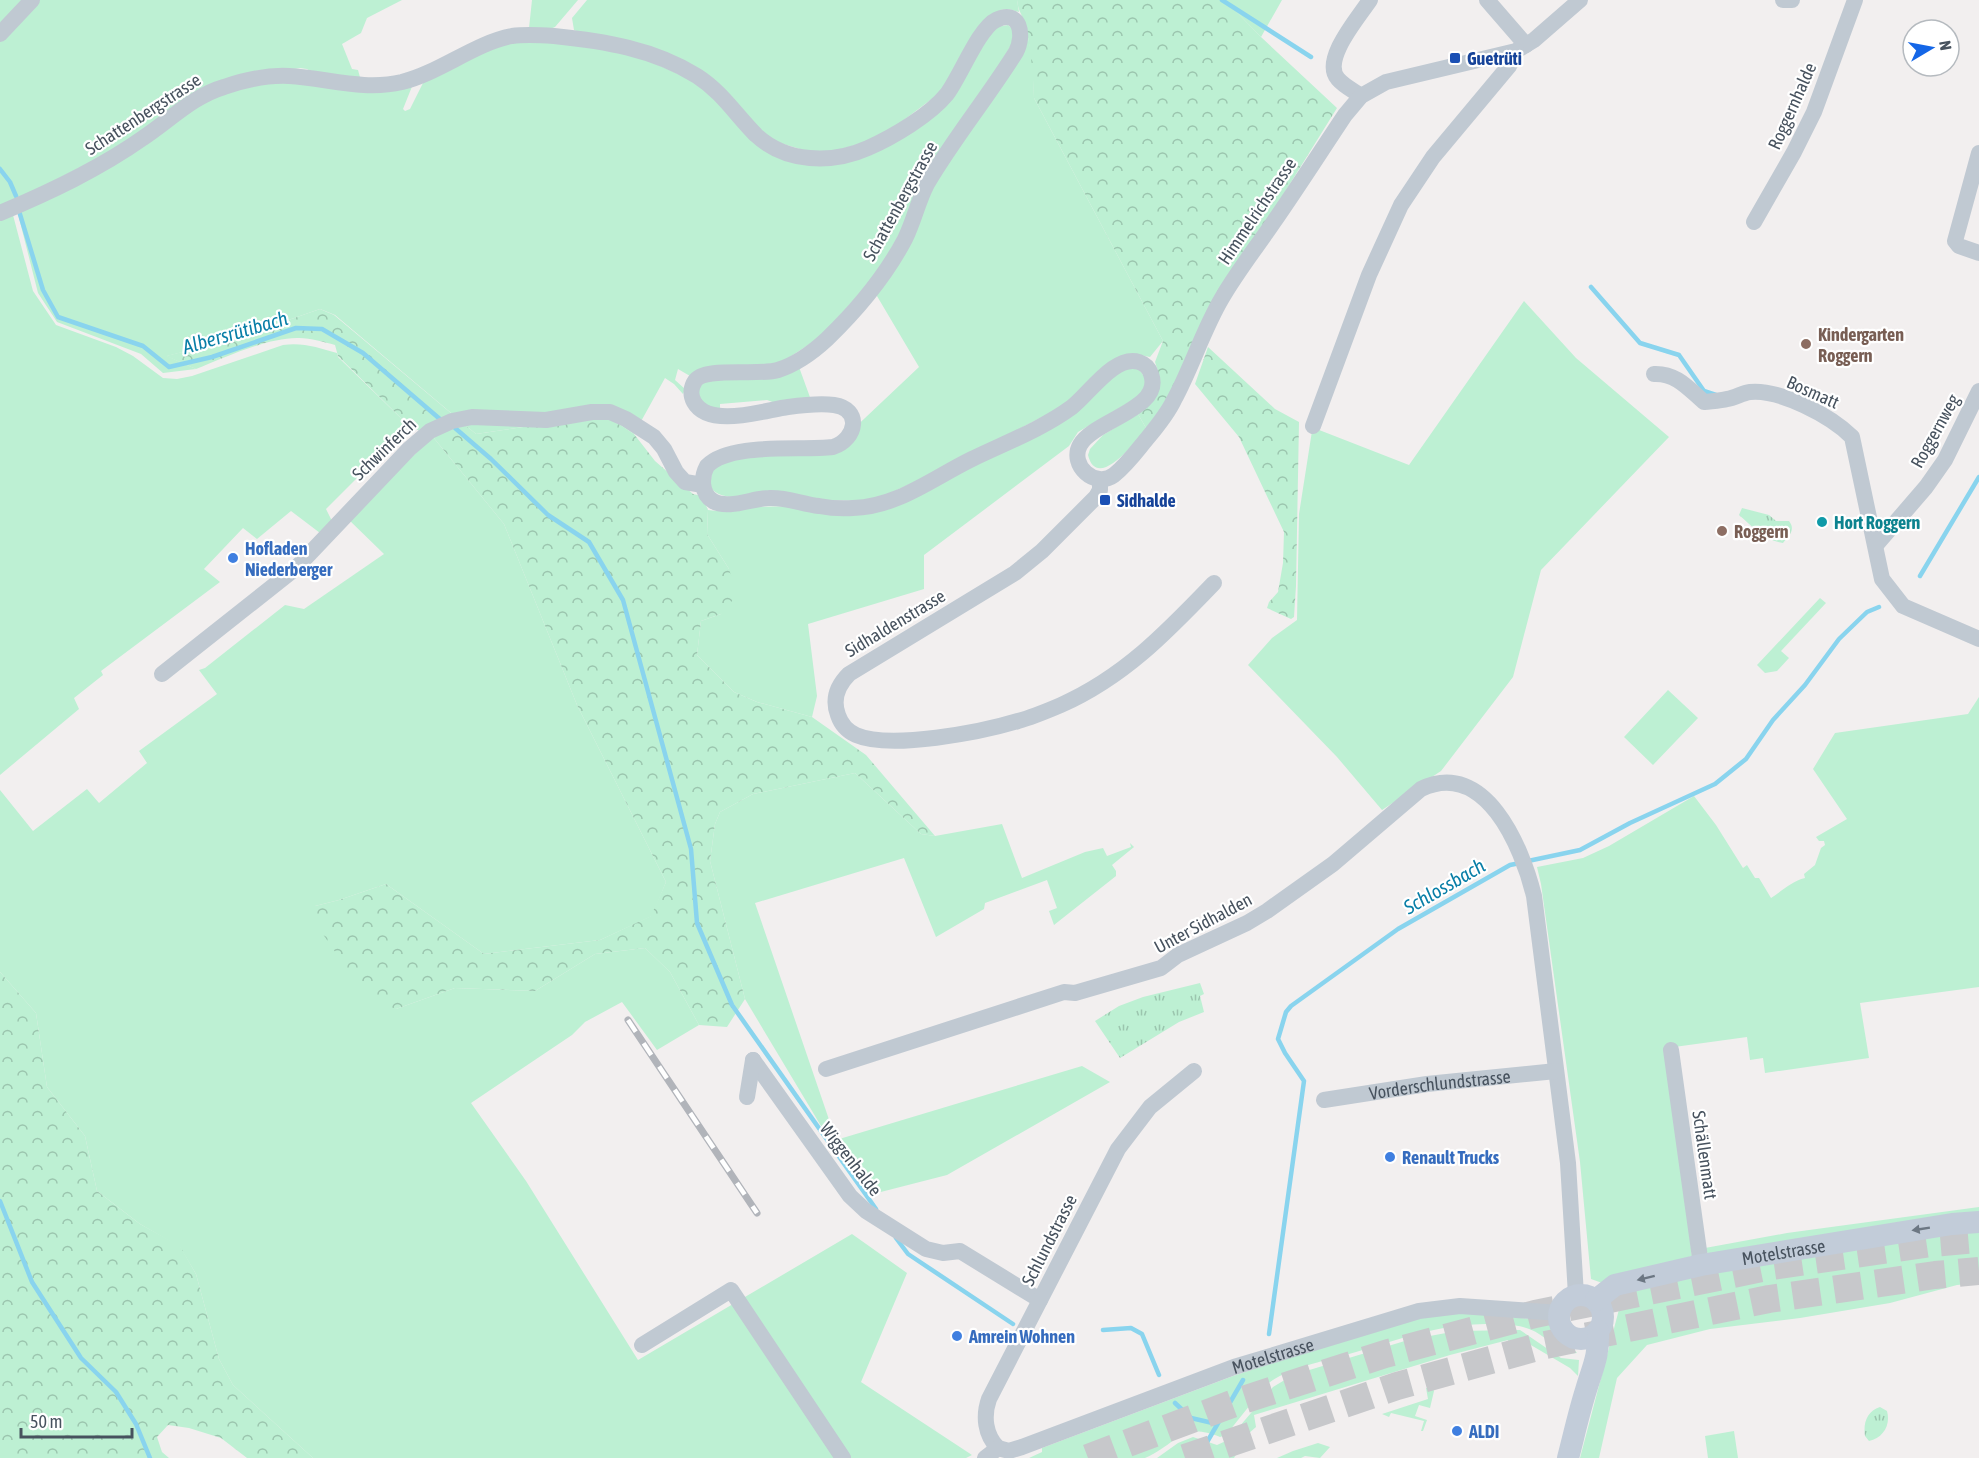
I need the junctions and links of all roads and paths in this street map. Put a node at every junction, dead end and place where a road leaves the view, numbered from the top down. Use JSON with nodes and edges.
{"nodes":[{"id":1,"x":32,"y":0,"type":"edge"},
{"id":2,"x":1370,"y":0,"type":"edge"},
{"id":3,"x":1487,"y":0,"type":"edge"},
{"id":4,"x":1580,"y":0,"type":"edge"},
{"id":5,"x":1783,"y":0,"type":"edge"},
{"id":6,"x":1792,"y":0,"type":"edge"},
{"id":7,"x":1854,"y":0,"type":"edge"},
{"id":8,"x":0,"y":34,"type":"edge"},
{"id":9,"x":1521,"y":48,"type":"junction"},
{"id":10,"x":1361,"y":96,"type":"junction"},
{"id":11,"x":1979,"y":153,"type":"edge"},
{"id":12,"x":0,"y":213,"type":"edge"},
{"id":13,"x":1754,"y":222,"type":"dead end"},
{"id":14,"x":1979,"y":253,"type":"edge"},
{"id":15,"x":1654,"y":374,"type":"dead end"},
{"id":16,"x":1979,"y":391,"type":"edge"},
{"id":17,"x":1313,"y":426,"type":"dead end"},
{"id":18,"x":1100,"y":480,"type":"junction"},
{"id":19,"x":703,"y":484,"type":"junction"},
{"id":20,"x":1876,"y":545,"type":"junction"},
{"id":21,"x":1214,"y":583,"type":"dead end"},
{"id":22,"x":1979,"y":639,"type":"edge"},
{"id":23,"x":162,"y":674,"type":"dead end"},
{"id":24,"x":1671,"y":1050,"type":"dead end"},
{"id":25,"x":826,"y":1069,"type":"dead end"},
{"id":26,"x":1194,"y":1071,"type":"dead end"},
{"id":27,"x":1556,"y":1071,"type":"junction"},
{"id":28,"x":747,"y":1097,"type":"dead end"},
{"id":29,"x":1324,"y":1100,"type":"dead end"},
{"id":30,"x":1979,"y":1222,"type":"edge"},
{"id":31,"x":1701,"y":1265,"type":"junction"},
{"id":32,"x":1586,"y":1298,"type":"junction"},
{"id":33,"x":1040,"y":1300,"type":"junction"},
{"id":34,"x":1560,"y":1314,"type":"junction"},
{"id":35,"x":1589,"y":1335,"type":"junction"},
{"id":36,"x":642,"y":1345,"type":"dead end"},
{"id":37,"x":992,"y":1453,"type":"edge"},
{"id":38,"x":843,"y":1458,"type":"edge"},
{"id":39,"x":1568,"y":1458,"type":"edge"}],
"edges":[{"from":1,"to":8,"type":"street"},
{"from":2,"to":10,"type":"street"},
{"from":3,"to":9,"type":"street"},
{"from":4,"to":9,"type":"street","name":"Himmelrichstrasse"},
{"from":5,"to":6,"type":"street"},
{"from":7,"to":13,"type":"street","name":"Roggernhalde"},
{"from":9,"to":10,"type":"street","name":"Himmelrichstrasse"},
{"from":9,"to":17,"type":"street","name":"Himmelrichstrasse"},
{"from":10,"to":18,"type":"street","name":"Himmelrichstrasse"},
{"from":11,"to":14,"type":"street"},
{"from":12,"to":19,"type":"street","name":"Schattenbergstrasse"},
{"from":15,"to":20,"type":"street","name":"Bosmatt"},
{"from":16,"to":20,"type":"street","name":"Roggernweg"},
{"from":18,"to":19,"type":"street"},
{"from":18,"to":21,"type":"street","name":"Sidhaldenstrasse"},
{"from":19,"to":23,"type":"street","name":"Schwinferch"},
{"from":20,"to":22,"type":"street"},
{"from":24,"to":31,"type":"street","name":"Schällenmatt"},
{"from":25,"to":27,"type":"street","name":"Unter Sidhalden"},
{"from":26,"to":33,"type":"street","name":"Schlundstrasse"},
{"from":27,"to":29,"type":"street","name":"Vorderschlundstrasse"},
{"from":27,"to":32,"type":"street"},
{"from":28,"to":33,"type":"street","name":"Wiggenhalde"},
{"from":30,"to":31,"type":"street","name":"Motelstrasse","one_way":true},
{"from":31,"to":32,"type":"street","name":"Motelstrasse","one_way":true},
{"from":32,"to":34,"type":"street"},
{"from":32,"to":35,"type":"street"},
{"from":33,"to":37,"type":"street","name":"Schlundstrasse"},
{"from":34,"to":35,"type":"street"},
{"from":34,"to":37,"type":"street","name":"Motelstrasse"},
{"from":35,"to":39,"type":"street"},
{"from":36,"to":38,"type":"street"}]}
